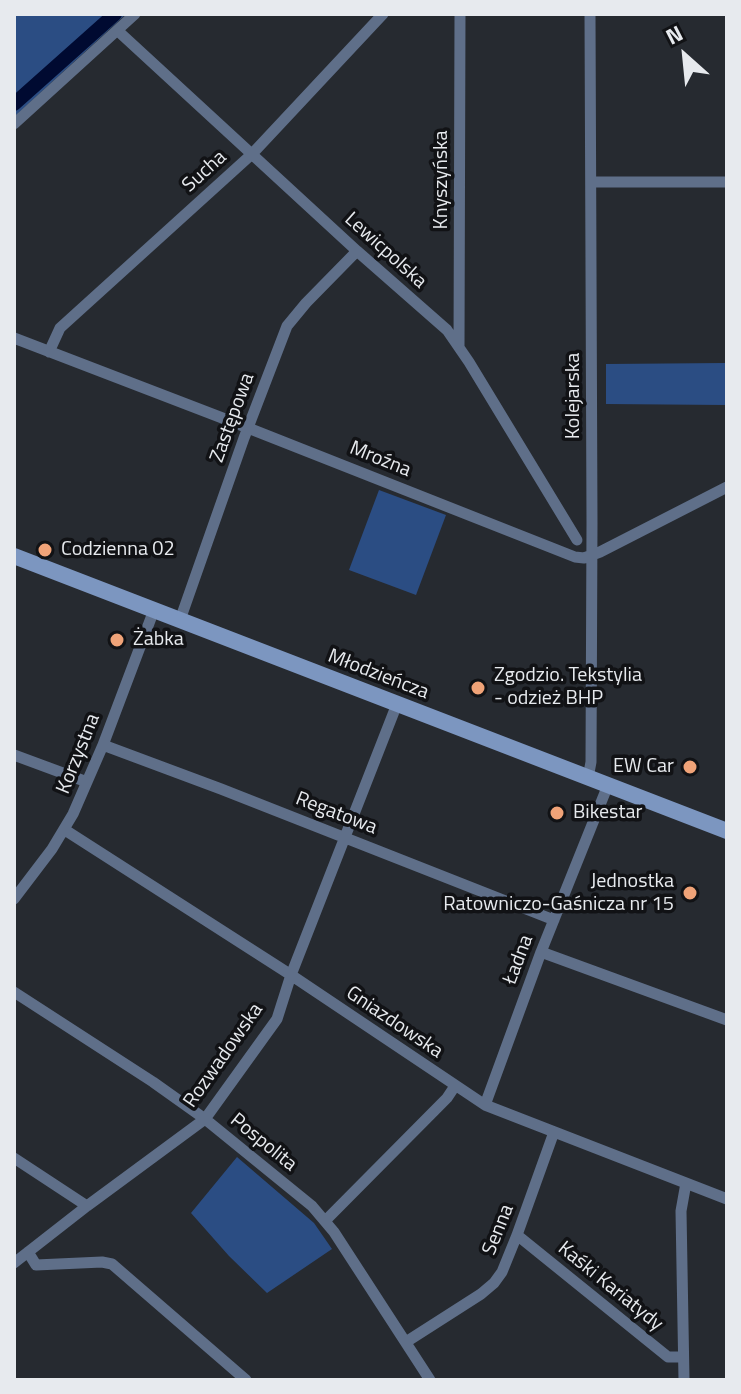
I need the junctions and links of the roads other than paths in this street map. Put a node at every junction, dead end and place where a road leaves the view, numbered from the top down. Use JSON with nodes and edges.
{"nodes":[{"id":1,"x":135,"y":14,"type":"edge"},
{"id":2,"x":383,"y":14,"type":"edge"},
{"id":3,"x":460,"y":14,"type":"edge"},
{"id":4,"x":590,"y":14,"type":"edge"},
{"id":5,"x":118,"y":31,"type":"junction"},
{"id":6,"x":14,"y":124,"type":"edge"},
{"id":7,"x":252,"y":154,"type":"junction"},
{"id":8,"x":592,"y":182,"type":"junction"},
{"id":9,"x":727,"y":182,"type":"edge"},
{"id":10,"x":357,"y":251,"type":"junction"},
{"id":11,"x":14,"y":338,"type":"edge"},
{"id":12,"x":459,"y":347,"type":"junction"},
{"id":13,"x":49,"y":352,"type":"junction"},
{"id":14,"x":248,"y":428,"type":"junction"},
{"id":15,"x":727,"y":487,"type":"edge"},
{"id":16,"x":577,"y":540,"type":"dead end"},
{"id":17,"x":14,"y":556,"type":"edge"},
{"id":18,"x":591,"y":556,"type":"junction"},
{"id":19,"x":154,"y":610,"type":"junction"},
{"id":20,"x":180,"y":620,"type":"junction"},
{"id":21,"x":397,"y":704,"type":"junction"},
{"id":22,"x":103,"y":745,"type":"junction"},
{"id":23,"x":14,"y":755,"type":"edge"},
{"id":24,"x":588,"y":778,"type":"junction"},
{"id":25,"x":87,"y":782,"type":"junction"},
{"id":26,"x":608,"y":785,"type":"junction"},
{"id":27,"x":65,"y":830,"type":"junction"},
{"id":28,"x":727,"y":831,"type":"edge"},
{"id":29,"x":346,"y":837,"type":"junction"},
{"id":30,"x":14,"y":899,"type":"edge"},
{"id":31,"x":554,"y":920,"type":"junction"},
{"id":32,"x":541,"y":952,"type":"junction"},
{"id":33,"x":291,"y":975,"type":"junction"},
{"id":34,"x":14,"y":992,"type":"edge"},
{"id":35,"x":727,"y":1020,"type":"edge"},
{"id":36,"x":455,"y":1086,"type":"junction"},
{"id":37,"x":485,"y":1105,"type":"junction"},
{"id":38,"x":205,"y":1119,"type":"junction"},
{"id":39,"x":554,"y":1132,"type":"junction"},
{"id":40,"x":14,"y":1158,"type":"edge"},
{"id":41,"x":686,"y":1183,"type":"junction"},
{"id":42,"x":727,"y":1199,"type":"edge"},
{"id":43,"x":87,"y":1206,"type":"junction"},
{"id":44,"x":326,"y":1220,"type":"junction"},
{"id":45,"x":517,"y":1235,"type":"junction"},
{"id":46,"x":28,"y":1252,"type":"junction"},
{"id":47,"x":14,"y":1263,"type":"edge"},
{"id":48,"x":406,"y":1342,"type":"junction"},
{"id":49,"x":683,"y":1357,"type":"junction"},
{"id":50,"x":246,"y":1380,"type":"edge"},
{"id":51,"x":430,"y":1380,"type":"edge"},
{"id":52,"x":684,"y":1380,"type":"edge"}],
"edges":[{"from":1,"to":5,"type":"street"},
{"from":2,"to":7,"type":"street","name":"Sucha"},
{"from":3,"to":12,"type":"street","name":"Knyszyńska"},
{"from":4,"to":8,"type":"street","name":"Kolejarska"},
{"from":5,"to":6,"type":"street"},
{"from":5,"to":7,"type":"street","name":"Lewicpolska"},
{"from":7,"to":10,"type":"street","name":"Lewicpolska"},
{"from":7,"to":13,"type":"street","name":"Sucha"},
{"from":8,"to":9,"type":"street"},
{"from":8,"to":18,"type":"street","name":"Kolejarska"},
{"from":10,"to":12,"type":"street","name":"Lewicpolska"},
{"from":10,"to":14,"type":"street","name":"Zastępowa"},
{"from":11,"to":13,"type":"street","name":"Mroźna"},
{"from":12,"to":16,"type":"street","name":"Lewicpolska"},
{"from":13,"to":14,"type":"street","name":"Mroźna"},
{"from":14,"to":18,"type":"street","name":"Mroźna"},
{"from":14,"to":20,"type":"street","name":"Zastępowa"},
{"from":15,"to":18,"type":"street"},
{"from":17,"to":19,"type":"main road","name":"Młodzieńcza"},
{"from":18,"to":24,"type":"street","name":"Kolejarska"},
{"from":19,"to":20,"type":"main road","name":"Młodzieńcza"},
{"from":19,"to":22,"type":"street","name":"Korzystna"},
{"from":20,"to":21,"type":"main road","name":"Młodzieńcza"},
{"from":21,"to":24,"type":"main road","name":"Młodzieńcza"},
{"from":21,"to":29,"type":"street","name":"Rozwadowska"},
{"from":22,"to":25,"type":"street","name":"Korzystna"},
{"from":22,"to":29,"type":"street","name":"Regatowa"},
{"from":23,"to":25,"type":"street"},
{"from":24,"to":26,"type":"main road","name":"Młodzieńcza"},
{"from":25,"to":27,"type":"street","name":"Korzystna"},
{"from":26,"to":28,"type":"main road","name":"Młodzieńcza"},
{"from":26,"to":31,"type":"street","name":"Ładna"},
{"from":27,"to":30,"type":"street","name":"Korzystna"},
{"from":27,"to":33,"type":"street","name":"Gniazdowska"},
{"from":29,"to":31,"type":"street","name":"Regatowa"},
{"from":29,"to":33,"type":"street","name":"Rozwadowska"},
{"from":31,"to":32,"type":"street","name":"Ładna"},
{"from":32,"to":35,"type":"street"},
{"from":32,"to":37,"type":"street","name":"Ładna"},
{"from":33,"to":36,"type":"street","name":"Gniazdowska"},
{"from":33,"to":38,"type":"street","name":"Rozwadowska"},
{"from":34,"to":38,"type":"street","name":"Pospolita"},
{"from":36,"to":37,"type":"street","name":"Gniazdowska"},
{"from":36,"to":44,"type":"street"},
{"from":37,"to":39,"type":"street","name":"Gniazdowska"},
{"from":38,"to":43,"type":"street","name":"Rozwadowska"},
{"from":38,"to":44,"type":"street","name":"Pospolita"},
{"from":39,"to":41,"type":"street","name":"Gniazdowska"},
{"from":39,"to":45,"type":"street","name":"Senna"},
{"from":40,"to":43,"type":"street"},
{"from":41,"to":42,"type":"street","name":"Gniazdowska"},
{"from":41,"to":49,"type":"street"},
{"from":43,"to":46,"type":"street","name":"Rozwadowska"},
{"from":44,"to":48,"type":"street","name":"Pospolita"},
{"from":45,"to":48,"type":"street","name":"Senna"},
{"from":45,"to":49,"type":"street","name":"Kaśki Kariatydy"},
{"from":46,"to":47,"type":"street","name":"Rozwadowska"},
{"from":46,"to":50,"type":"street"},
{"from":48,"to":51,"type":"street","name":"Pospolita"},
{"from":49,"to":52,"type":"street"}]}
